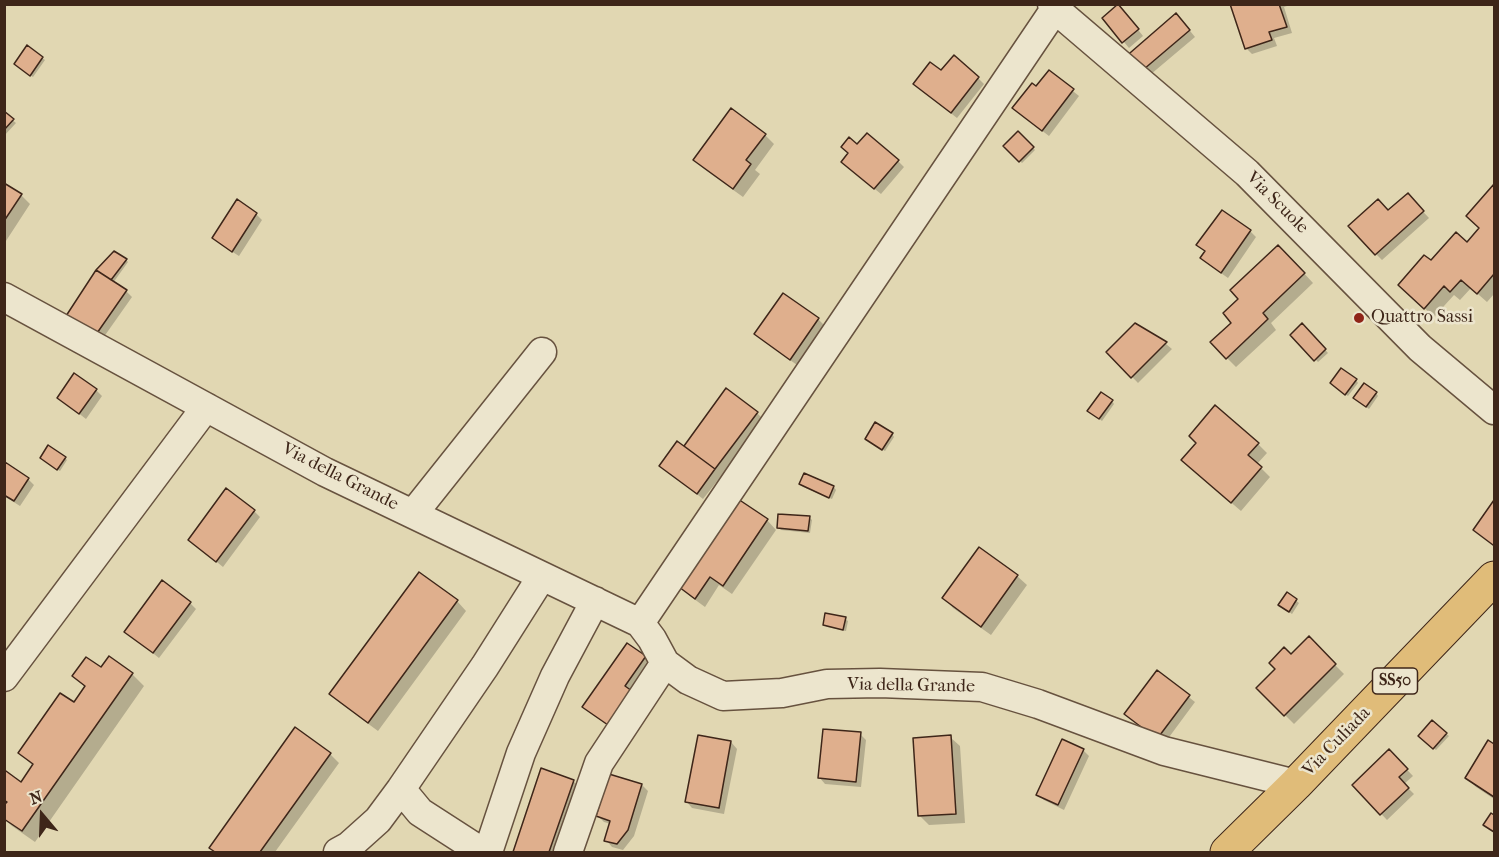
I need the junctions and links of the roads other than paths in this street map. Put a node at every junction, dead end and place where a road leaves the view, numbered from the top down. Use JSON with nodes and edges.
{"nodes":[{"id":1,"x":1053,"y":7,"type":"edge"},
{"id":2,"x":4,"y":297,"type":"edge"},
{"id":3,"x":542,"y":352,"type":"dead end"},
{"id":4,"x":206,"y":407,"type":"junction"},
{"id":5,"x":1494,"y":410,"type":"edge"},
{"id":6,"x":413,"y":514,"type":"junction"},
{"id":7,"x":542,"y":576,"type":"junction"},
{"id":8,"x":1494,"y":578,"type":"edge"},
{"id":9,"x":595,"y":601,"type":"junction"},
{"id":10,"x":640,"y":623,"type":"junction"},
{"id":11,"x":665,"y":663,"type":"junction"},
{"id":12,"x":4,"y":677,"type":"edge"},
{"id":13,"x":1296,"y":784,"type":"junction"},
{"id":14,"x":401,"y":789,"type":"junction"},
{"id":15,"x":338,"y":852,"type":"edge"},
{"id":16,"x":482,"y":852,"type":"edge"},
{"id":17,"x":488,"y":852,"type":"edge"},
{"id":18,"x":568,"y":852,"type":"edge"},
{"id":19,"x":1227,"y":852,"type":"edge"}],
"edges":[{"from":1,"to":5,"type":"street","name":"Via Scuole"},
{"from":1,"to":10,"type":"street"},
{"from":2,"to":4,"type":"street","name":"Via della Grande"},
{"from":3,"to":6,"type":"street"},
{"from":4,"to":6,"type":"street","name":"Via della Grande"},
{"from":4,"to":12,"type":"street"},
{"from":6,"to":7,"type":"street","name":"Via della Grande"},
{"from":7,"to":9,"type":"street","name":"Via della Grande"},
{"from":7,"to":14,"type":"street"},
{"from":8,"to":13,"type":"main road","name":"Via Culiada","number":"SS50"},
{"from":9,"to":10,"type":"street","name":"Via della Grande"},
{"from":9,"to":17,"type":"street"},
{"from":10,"to":11,"type":"street","name":"Via della Grande"},
{"from":11,"to":13,"type":"street","name":"Via della Grande"},
{"from":11,"to":18,"type":"street"},
{"from":13,"to":19,"type":"main road","name":"Via Culiada","number":"SS50"},
{"from":14,"to":15,"type":"street"},
{"from":14,"to":16,"type":"street"}]}
